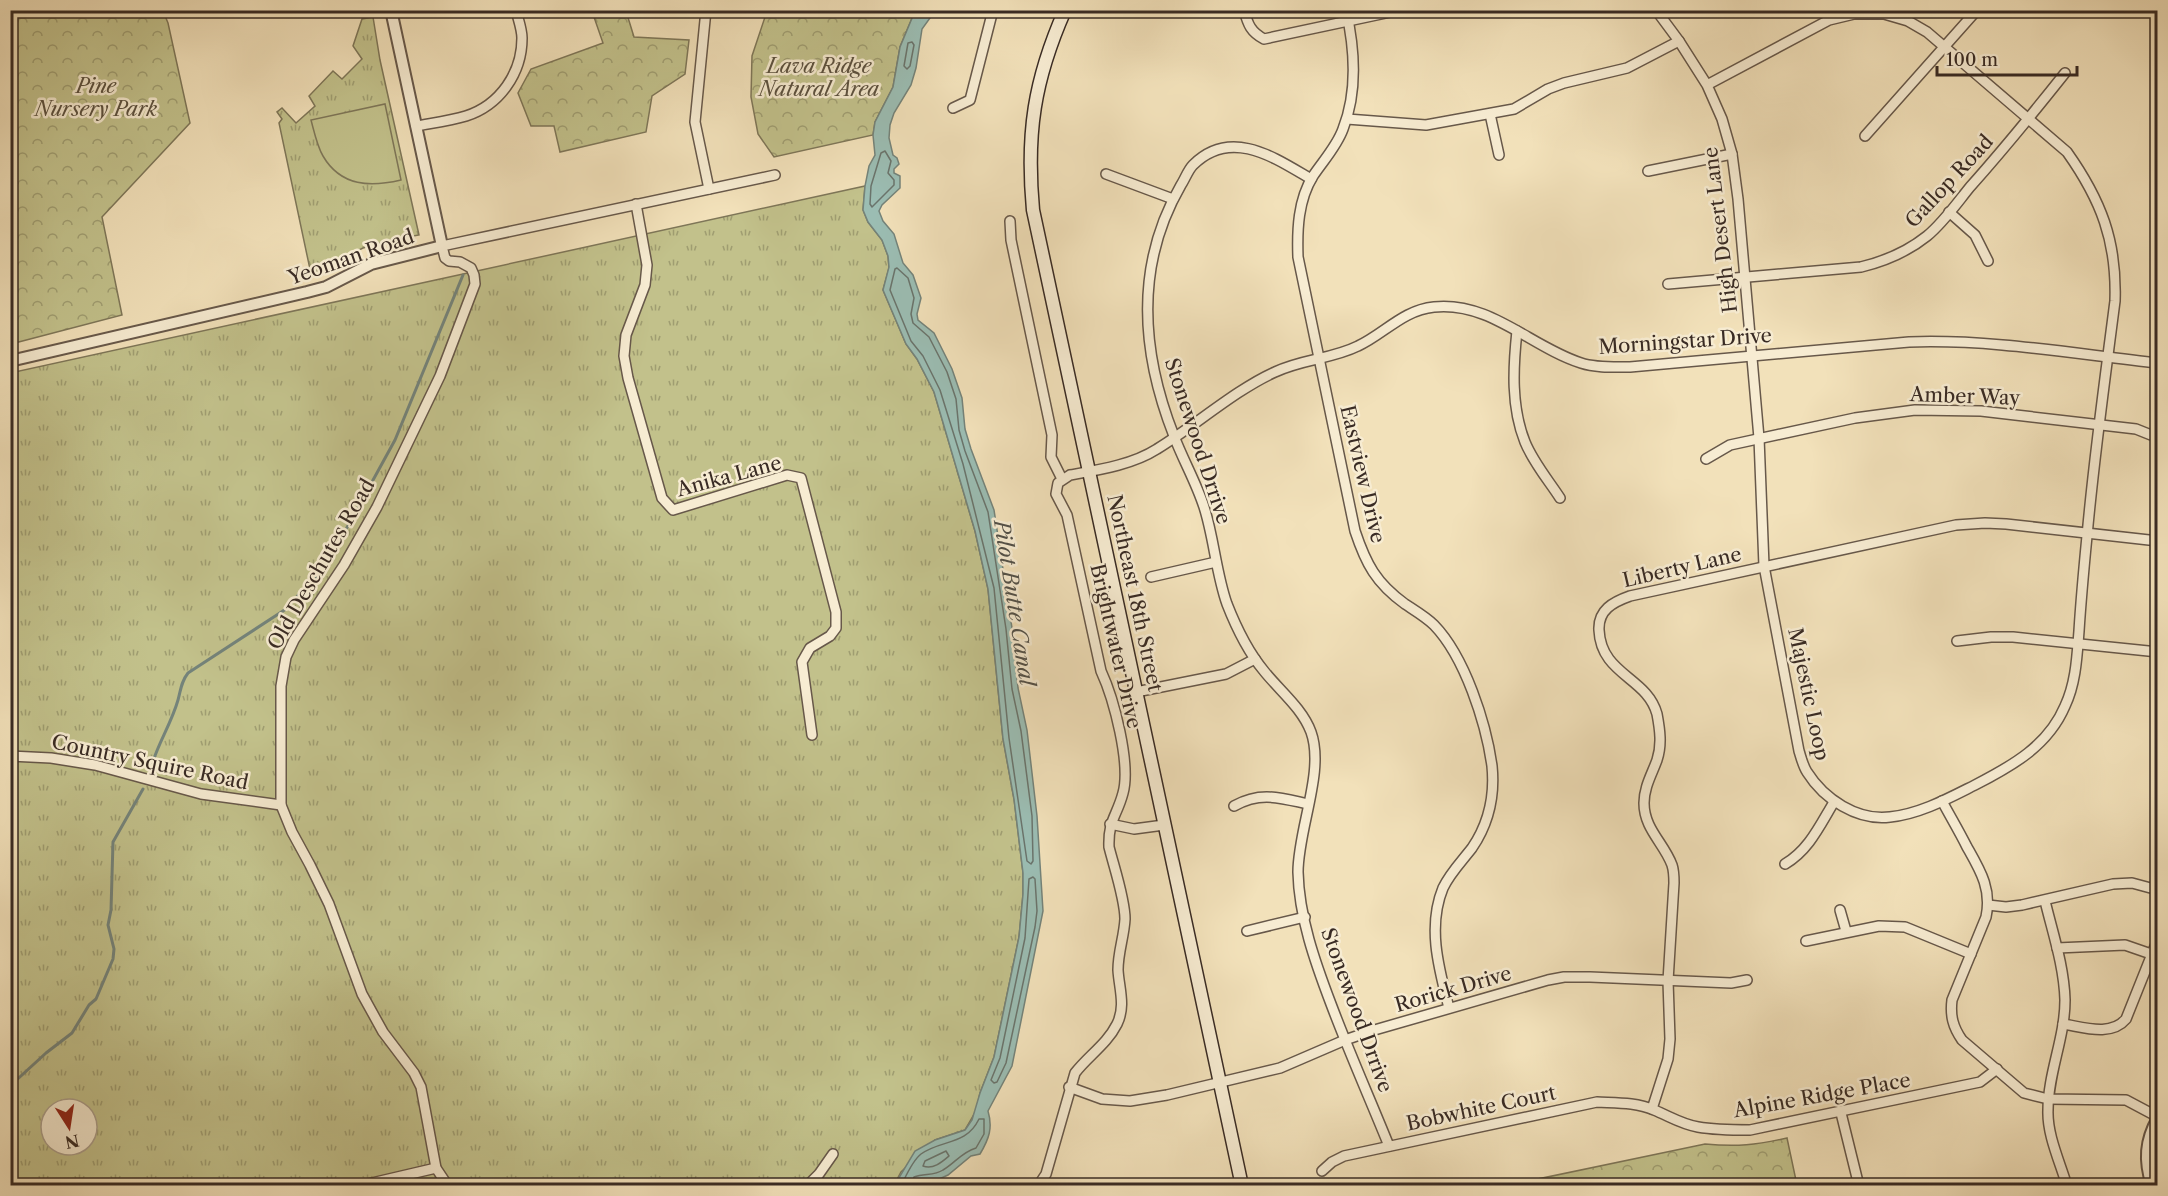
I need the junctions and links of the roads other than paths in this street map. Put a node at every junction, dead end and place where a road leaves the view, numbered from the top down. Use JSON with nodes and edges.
{"nodes":[{"id":1,"x":391,"y":10,"type":"edge"},
{"id":2,"x":516,"y":10,"type":"edge"},
{"id":3,"x":706,"y":10,"type":"edge"},
{"id":4,"x":993,"y":10,"type":"edge"},
{"id":5,"x":1065,"y":10,"type":"edge"},
{"id":6,"x":1244,"y":10,"type":"edge"},
{"id":7,"x":1346,"y":10,"type":"edge"},
{"id":8,"x":1400,"y":10,"type":"edge"},
{"id":9,"x":1656,"y":10,"type":"edge"},
{"id":10,"x":1977,"y":10,"type":"edge"},
{"id":11,"x":1348,"y":21,"type":"junction"},
{"id":12,"x":1679,"y":41,"type":"junction"},
{"id":13,"x":1945,"y":47,"type":"junction"},
{"id":14,"x":2065,"y":73,"type":"dead end"},
{"id":15,"x":1707,"y":85,"type":"junction"},
{"id":16,"x":953,"y":108,"type":"dead end"},
{"id":17,"x":1490,"y":114,"type":"junction"},
{"id":18,"x":1347,"y":119,"type":"junction"},
{"id":19,"x":2029,"y":119,"type":"junction"},
{"id":20,"x":416,"y":126,"type":"junction"},
{"id":21,"x":1865,"y":136,"type":"dead end"},
{"id":22,"x":1732,"y":154,"type":"junction"},
{"id":23,"x":1499,"y":156,"type":"dead end"},
{"id":24,"x":1648,"y":171,"type":"dead end"},
{"id":25,"x":1106,"y":174,"type":"dead end"},
{"id":26,"x":775,"y":175,"type":"dead end"},
{"id":27,"x":1311,"y":179,"type":"junction"},
{"id":28,"x":709,"y":189,"type":"junction"},
{"id":29,"x":1173,"y":199,"type":"junction"},
{"id":30,"x":636,"y":204,"type":"junction"},
{"id":31,"x":1950,"y":212,"type":"junction"},
{"id":32,"x":1010,"y":221,"type":"dead end"},
{"id":33,"x":442,"y":246,"type":"junction"},
{"id":34,"x":1988,"y":261,"type":"dead end"},
{"id":35,"x":1745,"y":277,"type":"junction"},
{"id":36,"x":1668,"y":284,"type":"dead end"},
{"id":37,"x":1517,"y":331,"type":"junction"},
{"id":38,"x":1752,"y":356,"type":"junction"},
{"id":39,"x":2108,"y":357,"type":"junction"},
{"id":40,"x":1319,"y":358,"type":"junction"},
{"id":41,"x":10,"y":361,"type":"edge"},
{"id":42,"x":2157,"y":363,"type":"edge"},
{"id":43,"x":2099,"y":424,"type":"junction"},
{"id":44,"x":2151,"y":435,"type":"dead end"},
{"id":45,"x":1174,"y":436,"type":"junction"},
{"id":46,"x":1759,"y":438,"type":"junction"},
{"id":47,"x":1706,"y":459,"type":"dead end"},
{"id":48,"x":1089,"y":471,"type":"junction"},
{"id":49,"x":1062,"y":479,"type":"junction"},
{"id":50,"x":1560,"y":498,"type":"dead end"},
{"id":51,"x":2087,"y":533,"type":"junction"},
{"id":52,"x":2157,"y":541,"type":"edge"},
{"id":53,"x":1216,"y":562,"type":"junction"},
{"id":54,"x":1764,"y":566,"type":"junction"},
{"id":55,"x":1151,"y":577,"type":"dead end"},
{"id":56,"x":1957,"y":641,"type":"dead end"},
{"id":57,"x":2078,"y":644,"type":"junction"},
{"id":58,"x":2157,"y":652,"type":"edge"},
{"id":59,"x":1255,"y":660,"type":"junction"},
{"id":60,"x":1136,"y":693,"type":"junction"},
{"id":61,"x":812,"y":735,"type":"dead end"},
{"id":62,"x":10,"y":756,"type":"edge"},
{"id":63,"x":1942,"y":801,"type":"junction"},
{"id":64,"x":1834,"y":802,"type":"junction"},
{"id":65,"x":1308,"y":804,"type":"junction"},
{"id":66,"x":281,"y":805,"type":"junction"},
{"id":67,"x":1234,"y":806,"type":"dead end"},
{"id":68,"x":1110,"y":824,"type":"junction"},
{"id":69,"x":1164,"y":825,"type":"junction"},
{"id":70,"x":1785,"y":864,"type":"dead end"},
{"id":71,"x":2157,"y":890,"type":"edge"},
{"id":72,"x":2045,"y":901,"type":"junction"},
{"id":73,"x":1988,"y":905,"type":"junction"},
{"id":74,"x":1840,"y":910,"type":"dead end"},
{"id":75,"x":1305,"y":917,"type":"junction"},
{"id":76,"x":1247,"y":931,"type":"dead end"},
{"id":77,"x":1846,"y":931,"type":"junction"},
{"id":78,"x":2157,"y":939,"type":"edge"},
{"id":79,"x":1806,"y":940,"type":"dead end"},
{"id":80,"x":2057,"y":948,"type":"junction"},
{"id":81,"x":1971,"y":954,"type":"junction"},
{"id":82,"x":2151,"y":954,"type":"junction"},
{"id":83,"x":1747,"y":980,"type":"dead end"},
{"id":84,"x":1668,"y":981,"type":"junction"},
{"id":85,"x":1449,"y":1008,"type":"junction"},
{"id":86,"x":2063,"y":1024,"type":"junction"},
{"id":87,"x":1345,"y":1040,"type":"junction"},
{"id":88,"x":1996,"y":1069,"type":"junction"},
{"id":89,"x":1220,"y":1082,"type":"junction"},
{"id":90,"x":1069,"y":1087,"type":"junction"},
{"id":91,"x":2048,"y":1098,"type":"junction"},
{"id":92,"x":1653,"y":1109,"type":"junction"},
{"id":93,"x":1841,"y":1113,"type":"junction"},
{"id":94,"x":2157,"y":1117,"type":"edge"},
{"id":95,"x":1389,"y":1146,"type":"junction"},
{"id":96,"x":833,"y":1154,"type":"dead end"},
{"id":97,"x":436,"y":1168,"type":"junction"},
{"id":98,"x":1322,"y":1171,"type":"dead end"},
{"id":99,"x":359,"y":1185,"type":"edge"},
{"id":100,"x":448,"y":1185,"type":"edge"},
{"id":101,"x":807,"y":1185,"type":"edge"},
{"id":102,"x":1038,"y":1185,"type":"edge"},
{"id":103,"x":1242,"y":1185,"type":"edge"},
{"id":104,"x":1859,"y":1185,"type":"edge"},
{"id":105,"x":2067,"y":1185,"type":"edge"},
{"id":106,"x":2152,"y":1185,"type":"edge"}],
"edges":[{"from":1,"to":20,"type":"street"},
{"from":2,"to":20,"type":"street"},
{"from":3,"to":28,"type":"street"},
{"from":4,"to":16,"type":"street"},
{"from":5,"to":48,"type":"main road","name":"Northeast 18th Street"},
{"from":6,"to":11,"type":"street"},
{"from":7,"to":11,"type":"street","name":"Eastview Drive"},
{"from":8,"to":11,"type":"street"},
{"from":9,"to":12,"type":"street","name":"High Desert Lane"},
{"from":10,"to":13,"type":"street"},
{"from":11,"to":18,"type":"street","name":"Eastview Drive"},
{"from":12,"to":15,"type":"street","name":"High Desert Lane"},
{"from":12,"to":17,"type":"street"},
{"from":13,"to":15,"type":"street","name":"Majestic Loop"},
{"from":13,"to":19,"type":"street","name":"Majestic Loop"},
{"from":13,"to":21,"type":"street"},
{"from":14,"to":19,"type":"street","name":"Gallop Road"},
{"from":15,"to":22,"type":"street","name":"High Desert Lane"},
{"from":17,"to":18,"type":"street"},
{"from":17,"to":23,"type":"street"},
{"from":18,"to":27,"type":"street","name":"Eastview Drive"},
{"from":19,"to":31,"type":"street","name":"Gallop Road"},
{"from":19,"to":39,"type":"street","name":"Majestic Loop"},
{"from":20,"to":33,"type":"street"},
{"from":22,"to":24,"type":"street"},
{"from":22,"to":35,"type":"street","name":"High Desert Lane"},
{"from":25,"to":29,"type":"street"},
{"from":26,"to":28,"type":"street","name":"Yeoman Road"},
{"from":27,"to":29,"type":"street","name":"Stonewood Drrive"},
{"from":27,"to":40,"type":"street","name":"Eastview Drive"},
{"from":28,"to":30,"type":"street","name":"Yeoman Road"},
{"from":29,"to":45,"type":"street","name":"Stonewood Drrive"},
{"from":30,"to":33,"type":"street","name":"Yeoman Road"},
{"from":30,"to":61,"type":"street","name":"Anika Lane"},
{"from":31,"to":34,"type":"street"},
{"from":31,"to":35,"type":"street","name":"Gallop Road"},
{"from":32,"to":49,"type":"street","name":"Brightwater Drive"},
{"from":33,"to":41,"type":"street","name":"Yeoman Road"},
{"from":33,"to":66,"type":"street","name":"Old Deschutes Road"},
{"from":35,"to":36,"type":"street","name":"Gallop Road"},
{"from":35,"to":38,"type":"street","name":"High Desert Lane"},
{"from":37,"to":38,"type":"street","name":"Morningstar Drive"},
{"from":37,"to":40,"type":"street","name":"Morningstar Drive"},
{"from":37,"to":50,"type":"street"},
{"from":38,"to":39,"type":"street","name":"Morningstar Drive"},
{"from":38,"to":46,"type":"street","name":"Majestic Loop"},
{"from":39,"to":42,"type":"street","name":"Morningstar Drive"},
{"from":39,"to":43,"type":"street","name":"Majestic Loop"},
{"from":40,"to":45,"type":"street","name":"Morningstar Drive"},
{"from":40,"to":85,"type":"street","name":"Eastview Drive"},
{"from":43,"to":44,"type":"street","name":"Amber Way"},
{"from":43,"to":46,"type":"street","name":"Amber Way"},
{"from":43,"to":51,"type":"street","name":"Majestic Loop"},
{"from":45,"to":48,"type":"street","name":"Morningstar Drive"},
{"from":45,"to":53,"type":"street","name":"Stonewood Drrive"},
{"from":46,"to":47,"type":"street","name":"Amber Way"},
{"from":46,"to":54,"type":"street","name":"Majestic Loop"},
{"from":48,"to":49,"type":"street"},
{"from":48,"to":60,"type":"main road","name":"Northeast 18th Street"},
{"from":49,"to":68,"type":"street","name":"Brightwater Drive"},
{"from":51,"to":52,"type":"street","name":"Liberty Lane"},
{"from":51,"to":54,"type":"street","name":"Liberty Lane"},
{"from":51,"to":57,"type":"street","name":"Majestic Loop"},
{"from":53,"to":55,"type":"street"},
{"from":53,"to":59,"type":"street","name":"Stonewood Drrive"},
{"from":54,"to":64,"type":"street","name":"Majestic Loop"},
{"from":54,"to":84,"type":"street","name":"Liberty Lane"},
{"from":56,"to":57,"type":"street"},
{"from":57,"to":58,"type":"street"},
{"from":57,"to":63,"type":"street","name":"Majestic Loop"},
{"from":59,"to":60,"type":"street"},
{"from":59,"to":65,"type":"street","name":"Stonewood Drrive"},
{"from":60,"to":69,"type":"main road","name":"Northeast 18th Street"},
{"from":62,"to":66,"type":"street","name":"Country Squire Road"},
{"from":63,"to":64,"type":"street","name":"Majestic Loop"},
{"from":63,"to":73,"type":"street"},
{"from":64,"to":70,"type":"street"},
{"from":65,"to":67,"type":"street"},
{"from":65,"to":75,"type":"street","name":"Stonewood Drrive"},
{"from":66,"to":97,"type":"street","name":"Old Deschutes Road"},
{"from":68,"to":69,"type":"street"},
{"from":68,"to":90,"type":"street","name":"Brightwater Drive"},
{"from":69,"to":89,"type":"main road","name":"Northeast 18th Street"},
{"from":71,"to":72,"type":"street"},
{"from":72,"to":73,"type":"street"},
{"from":72,"to":80,"type":"street"},
{"from":73,"to":81,"type":"street"},
{"from":74,"to":77,"type":"street"},
{"from":75,"to":76,"type":"street"},
{"from":75,"to":87,"type":"street","name":"Stonewood Drrive"},
{"from":77,"to":79,"type":"street"},
{"from":77,"to":81,"type":"street"},
{"from":78,"to":82,"type":"street"},
{"from":80,"to":82,"type":"street"},
{"from":80,"to":86,"type":"street"},
{"from":81,"to":88,"type":"street"},
{"from":82,"to":86,"type":"street"},
{"from":83,"to":84,"type":"street","name":"Rorick Drive"},
{"from":84,"to":85,"type":"street","name":"Rorick Drive"},
{"from":84,"to":92,"type":"street","name":"Liberty Lane"},
{"from":85,"to":87,"type":"street","name":"Rorick Drive"},
{"from":86,"to":91,"type":"street"},
{"from":87,"to":89,"type":"street","name":"Rorick Drive"},
{"from":87,"to":95,"type":"street","name":"Stonewood Drrive"},
{"from":88,"to":91,"type":"street"},
{"from":88,"to":93,"type":"street","name":"Alpine Ridge Place"},
{"from":89,"to":90,"type":"street","name":"Rorick Drive"},
{"from":89,"to":103,"type":"main road","name":"Northeast 18th Street"},
{"from":90,"to":102,"type":"street","name":"Brightwater Drive"},
{"from":91,"to":94,"type":"street"},
{"from":91,"to":105,"type":"street"},
{"from":92,"to":93,"type":"street","name":"Alpine Ridge Place"},
{"from":92,"to":95,"type":"street","name":"Bobwhite Court"},
{"from":93,"to":104,"type":"street"},
{"from":94,"to":106,"type":"street"},
{"from":95,"to":98,"type":"street","name":"Bobwhite Court"},
{"from":96,"to":101,"type":"street"},
{"from":97,"to":99,"type":"street"},
{"from":97,"to":100,"type":"street","name":"Old Deschutes Road"}]}
